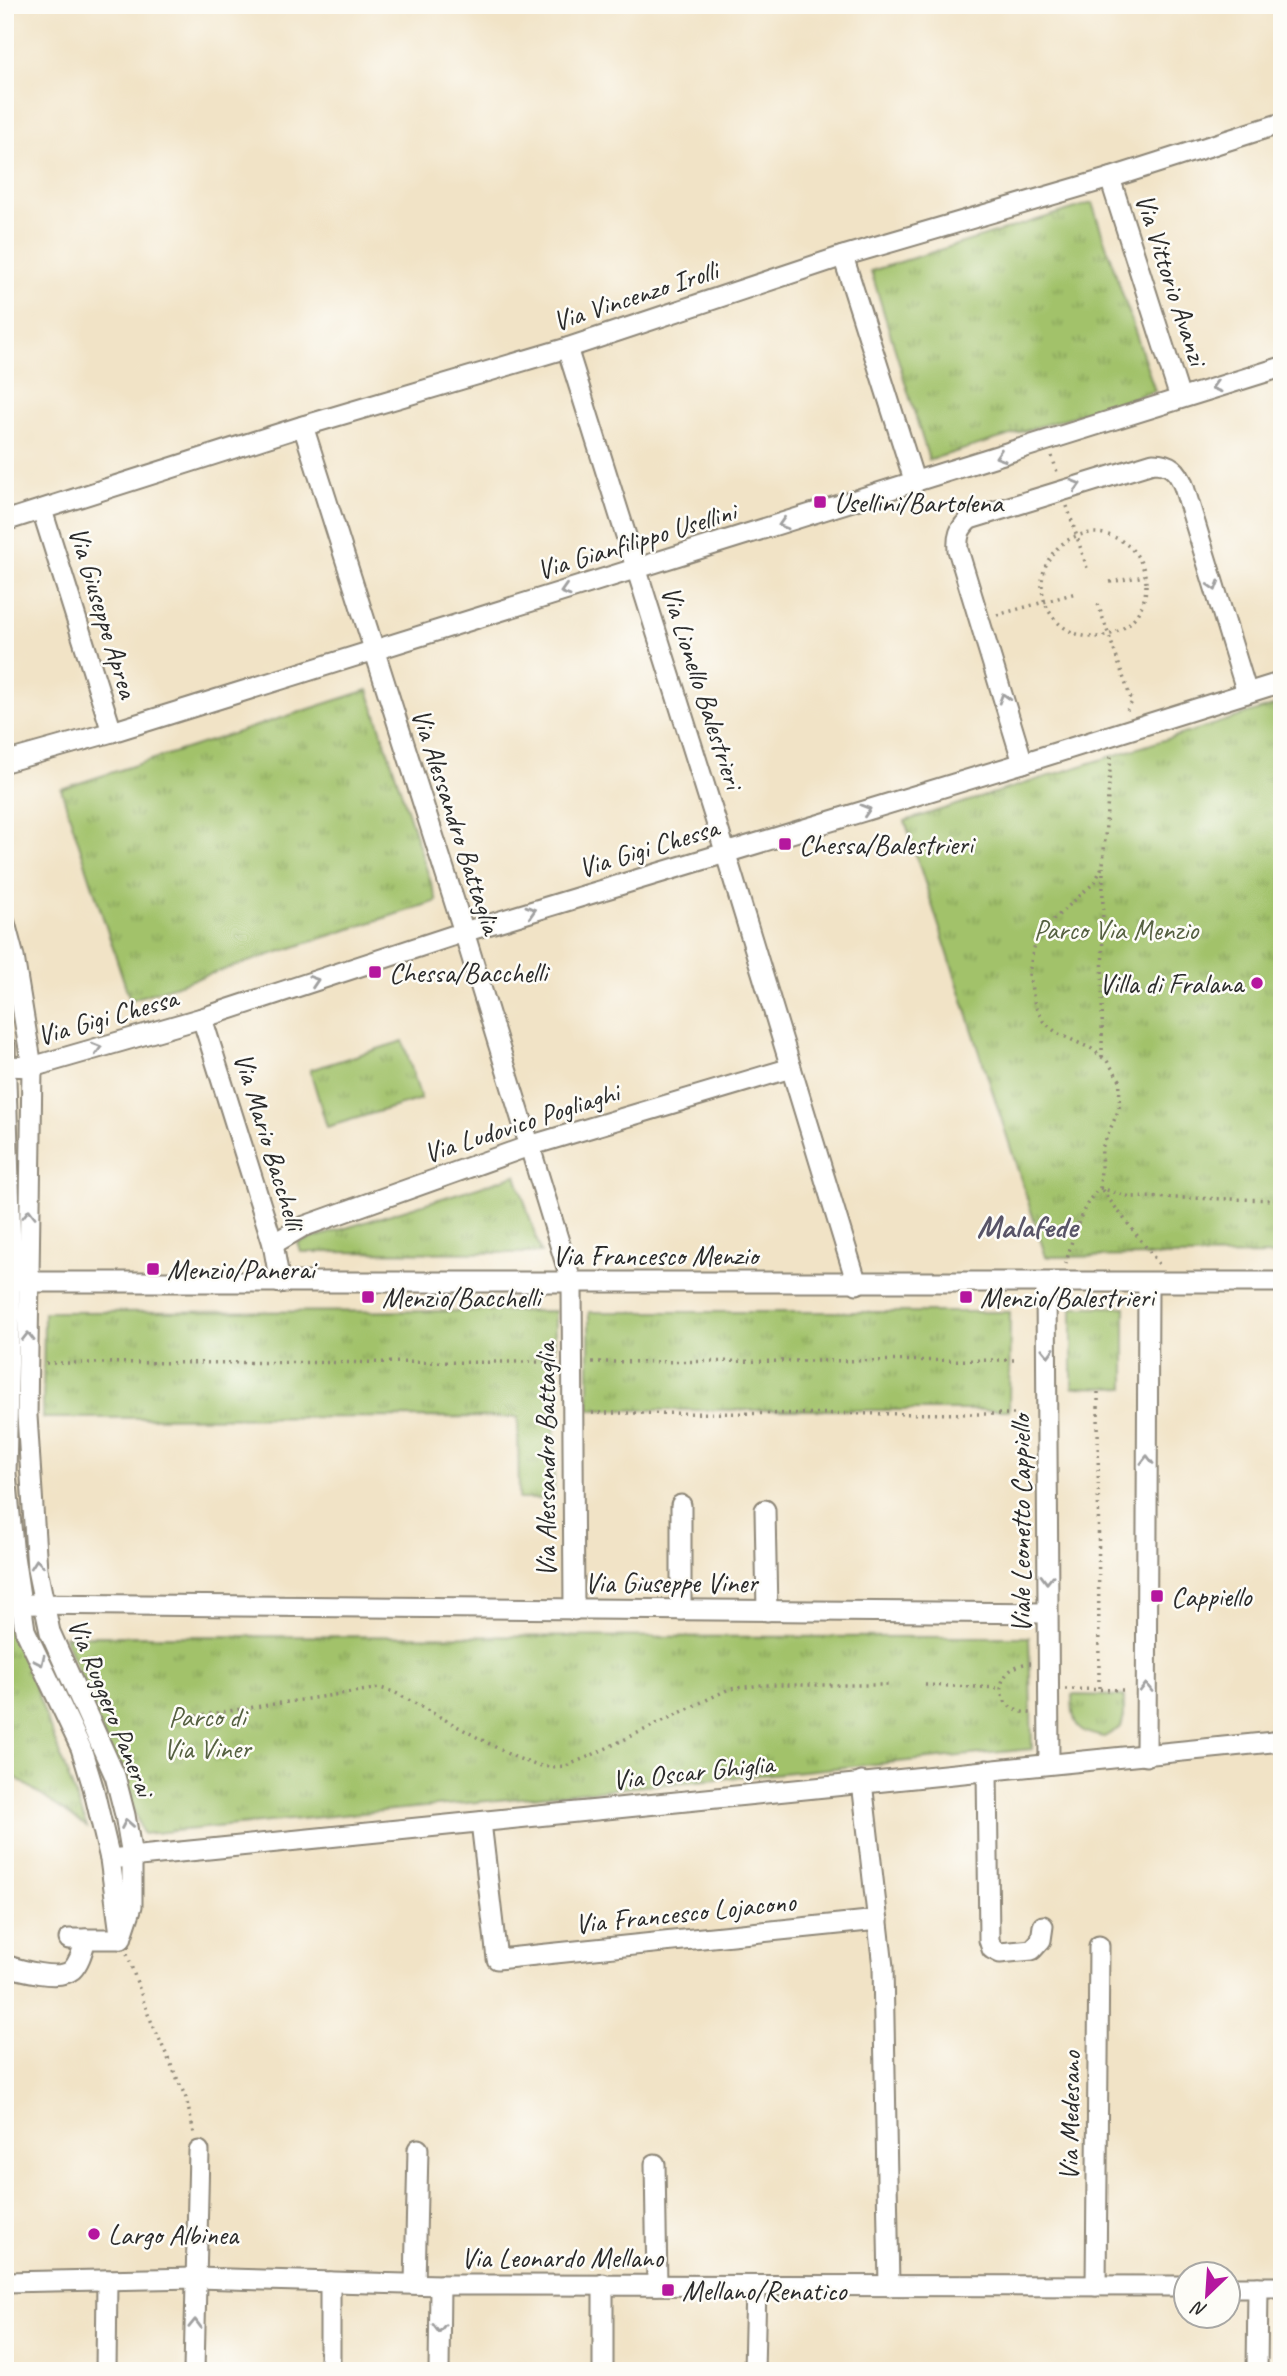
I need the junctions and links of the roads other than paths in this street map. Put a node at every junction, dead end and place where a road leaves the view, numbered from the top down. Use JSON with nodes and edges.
{"nodes":[{"id":1,"x":1282,"y":122,"type":"edge"},
{"id":2,"x":1110,"y":177,"type":"junction"},
{"id":3,"x":843,"y":256,"type":"junction"},
{"id":4,"x":567,"y":348,"type":"junction"},
{"id":5,"x":1282,"y":367,"type":"edge"},
{"id":6,"x":1180,"y":398,"type":"junction"},
{"id":7,"x":303,"y":426,"type":"junction"},
{"id":8,"x":915,"y":483,"type":"junction"},
{"id":9,"x":42,"y":510,"type":"junction"},
{"id":10,"x":5,"y":521,"type":"edge"},
{"id":11,"x":636,"y":569,"type":"junction"},
{"id":12,"x":373,"y":650,"type":"junction"},
{"id":13,"x":1282,"y":682,"type":"edge"},
{"id":14,"x":1247,"y":693,"type":"junction"},
{"id":15,"x":112,"y":732,"type":"junction"},
{"id":16,"x":5,"y":762,"type":"edge"},
{"id":17,"x":1023,"y":763,"type":"junction"},
{"id":18,"x":726,"y":852,"type":"junction"},
{"id":19,"x":5,"y":923,"type":"edge"},
{"id":20,"x":464,"y":932,"type":"junction"},
{"id":21,"x":202,"y":1018,"type":"junction"},
{"id":22,"x":5,"y":1046,"type":"edge"},
{"id":23,"x":7,"y":1066,"type":"edge"},
{"id":24,"x":32,"y":1067,"type":"junction"},
{"id":25,"x":792,"y":1068,"type":"junction"},
{"id":26,"x":529,"y":1146,"type":"junction"},
{"id":27,"x":273,"y":1244,"type":"junction"},
{"id":28,"x":19,"y":1281,"type":"junction"},
{"id":29,"x":1282,"y":1282,"type":"edge"},
{"id":30,"x":280,"y":1283,"type":"junction"},
{"id":31,"x":1148,"y":1283,"type":"junction"},
{"id":32,"x":572,"y":1284,"type":"junction"},
{"id":33,"x":857,"y":1284,"type":"junction"},
{"id":34,"x":1055,"y":1284,"type":"junction"},
{"id":35,"x":681,"y":1505,"type":"dead end"},
{"id":36,"x":765,"y":1510,"type":"dead end"},
{"id":37,"x":22,"y":1604,"type":"junction"},
{"id":38,"x":43,"y":1604,"type":"junction"},
{"id":39,"x":573,"y":1610,"type":"junction"},
{"id":40,"x":681,"y":1610,"type":"junction"},
{"id":41,"x":767,"y":1611,"type":"junction"},
{"id":42,"x":1047,"y":1613,"type":"junction"},
{"id":43,"x":1282,"y":1741,"type":"edge"},
{"id":44,"x":1146,"y":1756,"type":"junction"},
{"id":45,"x":1049,"y":1764,"type":"junction"},
{"id":46,"x":987,"y":1770,"type":"junction"},
{"id":47,"x":862,"y":1782,"type":"junction"},
{"id":48,"x":481,"y":1822,"type":"junction"},
{"id":49,"x":132,"y":1856,"type":"junction"},
{"id":50,"x":110,"y":1859,"type":"junction"},
{"id":51,"x":878,"y":1920,"type":"junction"},
{"id":52,"x":1044,"y":1926,"type":"dead end"},
{"id":53,"x":121,"y":1939,"type":"junction"},
{"id":54,"x":1099,"y":1946,"type":"dead end"},
{"id":55,"x":9,"y":1970,"type":"edge"},
{"id":56,"x":418,"y":2148,"type":"dead end"},
{"id":57,"x":199,"y":2151,"type":"road end"},
{"id":58,"x":655,"y":2164,"type":"dead end"},
{"id":59,"x":196,"y":2278,"type":"junction"},
{"id":60,"x":107,"y":2280,"type":"junction"},
{"id":61,"x":5,"y":2282,"type":"edge"},
{"id":62,"x":330,"y":2282,"type":"junction"},
{"id":63,"x":415,"y":2284,"type":"junction"},
{"id":64,"x":603,"y":2284,"type":"junction"},
{"id":65,"x":440,"y":2285,"type":"junction"},
{"id":66,"x":657,"y":2285,"type":"junction"},
{"id":67,"x":756,"y":2286,"type":"junction"},
{"id":68,"x":889,"y":2286,"type":"junction"},
{"id":69,"x":1096,"y":2286,"type":"junction"},
{"id":70,"x":1172,"y":2287,"type":"edge"},
{"id":71,"x":1242,"y":2287,"type":"edge"},
{"id":72,"x":1258,"y":2287,"type":"junction"},
{"id":73,"x":1282,"y":2287,"type":"edge"},
{"id":74,"x":106,"y":2371,"type":"edge"},
{"id":75,"x":194,"y":2371,"type":"edge"},
{"id":76,"x":330,"y":2371,"type":"edge"},
{"id":77,"x":439,"y":2371,"type":"edge"},
{"id":78,"x":603,"y":2371,"type":"edge"},
{"id":79,"x":754,"y":2371,"type":"edge"},
{"id":80,"x":1257,"y":2371,"type":"edge"}],
"edges":[{"from":1,"to":2,"type":"street","name":"Via Vincenzo Irolli"},
{"from":2,"to":3,"type":"street","name":"Via Vincenzo Irolli"},
{"from":2,"to":6,"type":"street","name":"Via Vittorio Avanzi"},
{"from":3,"to":4,"type":"street","name":"Via Vincenzo Irolli"},
{"from":3,"to":8,"type":"street"},
{"from":4,"to":7,"type":"street","name":"Via Vincenzo Irolli"},
{"from":4,"to":11,"type":"street","name":"Via Lionello Balestrieri"},
{"from":5,"to":6,"type":"street","name":"Via Gianfilippo Usellini","one_way":true},
{"from":6,"to":8,"type":"street","name":"Via Gianfilippo Usellini","one_way":true},
{"from":7,"to":9,"type":"street","name":"Via Vincenzo Irolli"},
{"from":7,"to":12,"type":"street","name":"Via Alessandro Battaglia"},
{"from":8,"to":11,"type":"street","name":"Via Gianfilippo Usellini","one_way":true},
{"from":9,"to":10,"type":"street","name":"Via Vincenzo Irolli"},
{"from":9,"to":15,"type":"street","name":"Via Giuseppe Aprea"},
{"from":11,"to":12,"type":"street","name":"Via Gianfilippo Usellini","one_way":true},
{"from":11,"to":18,"type":"street","name":"Via Lionello Balestrieri"},
{"from":12,"to":15,"type":"street","name":"Via Gianfilippo Usellini"},
{"from":12,"to":20,"type":"street","name":"Via Alessandro Battaglia"},
{"from":13,"to":14,"type":"street","name":"Via Gigi Chessa"},
{"from":14,"to":17,"type":"street","name":"Via Gigi Chessa"},
{"from":17,"to":14,"type":"street","one_way":true},
{"from":15,"to":16,"type":"street","name":"Via Gianfilippo Usellini"},
{"from":18,"to":17,"type":"street","name":"Via Gigi Chessa","one_way":true},
{"from":20,"to":18,"type":"street","name":"Via Gigi Chessa","one_way":true},
{"from":18,"to":25,"type":"street","name":"Via Lionello Balestrieri"},
{"from":19,"to":24,"type":"street","name":"Via Ruggero Panerai"},
{"from":21,"to":20,"type":"street","name":"Via Gigi Chessa","one_way":true},
{"from":20,"to":26,"type":"street","name":"Via Alessandro Battaglia"},
{"from":24,"to":21,"type":"street","name":"Via Gigi Chessa","one_way":true},
{"from":21,"to":27,"type":"street","name":"Via Mario Bacchelli"},
{"from":22,"to":23,"type":"street","name":"Via Ruggero Panerai"},
{"from":23,"to":24,"type":"street"},
{"from":23,"to":28,"type":"street","name":"Via Ruggero Panerai"},
{"from":28,"to":24,"type":"street","name":"Via Ruggero Panerai","one_way":true},
{"from":25,"to":26,"type":"street","name":"Via Ludovico Pogliaghi"},
{"from":25,"to":33,"type":"street","name":"Via Lionello Balestrieri"},
{"from":26,"to":27,"type":"street","name":"Via Ludovico Pogliaghi"},
{"from":26,"to":32,"type":"street","name":"Via Alessandro Battaglia"},
{"from":27,"to":30,"type":"street","name":"Via Mario Bacchelli"},
{"from":28,"to":30,"type":"street","name":"Via Francesco Menzio"},
{"from":28,"to":37,"type":"street","name":"Via Ruggero Panerai"},
{"from":38,"to":28,"type":"street","name":"Via Ruggero Panerai","one_way":true},
{"from":29,"to":31,"type":"street","name":"Via Francesco Menzio"},
{"from":30,"to":32,"type":"street","name":"Via Francesco Menzio"},
{"from":31,"to":34,"type":"street","name":"Via Francesco Menzio"},
{"from":44,"to":31,"type":"street","one_way":true},
{"from":32,"to":33,"type":"street","name":"Via Francesco Menzio"},
{"from":32,"to":39,"type":"street","name":"Via Alessandro Battaglia"},
{"from":33,"to":34,"type":"street","name":"Via Francesco Menzio"},
{"from":34,"to":42,"type":"street","name":"Viale Leonetto Cappiello","one_way":true},
{"from":35,"to":40,"type":"street"},
{"from":36,"to":41,"type":"street"},
{"from":37,"to":38,"type":"street","name":"Via Ruggero Panerai"},
{"from":37,"to":50,"type":"street","name":"Via Ruggero Panerai","one_way":true},
{"from":38,"to":39,"type":"street","name":"Via Giuseppe Viner"},
{"from":49,"to":38,"type":"street","name":"Via Ruggero Panerai","one_way":true},
{"from":39,"to":40,"type":"street","name":"Via Giuseppe Viner"},
{"from":40,"to":41,"type":"street","name":"Via Giuseppe Viner"},
{"from":41,"to":42,"type":"street","name":"Via Giuseppe Viner"},
{"from":42,"to":45,"type":"street","name":"Viale Leonetto Cappiello"},
{"from":43,"to":44,"type":"street","name":"Via Oscar Ghiglia"},
{"from":44,"to":45,"type":"street","name":"Via Oscar Ghiglia"},
{"from":45,"to":46,"type":"street","name":"Via Oscar Ghiglia"},
{"from":46,"to":47,"type":"street","name":"Via Oscar Ghiglia"},
{"from":46,"to":52,"type":"street"},
{"from":47,"to":48,"type":"street","name":"Via Oscar Ghiglia"},
{"from":47,"to":51,"type":"street"},
{"from":48,"to":49,"type":"street","name":"Via Oscar Ghiglia"},
{"from":48,"to":51,"type":"street","name":"Via Francesco Lojacono"},
{"from":49,"to":50,"type":"street","name":"Via Oscar Ghiglia"},
{"from":49,"to":53,"type":"street","name":"Via Ruggero Panerai"},
{"from":50,"to":53,"type":"street","name":"Via Ruggero Panerai"},
{"from":51,"to":68,"type":"street"},
{"from":53,"to":55,"type":"street"},
{"from":54,"to":69,"type":"street","name":"Via Medesano"},
{"from":56,"to":63,"type":"street"},
{"from":57,"to":59,"type":"street"},
{"from":58,"to":66,"type":"street"},
{"from":59,"to":60,"type":"street","name":"Via Leonardo Mellano"},
{"from":59,"to":62,"type":"street","name":"Via Leonardo Mellano"},
{"from":75,"to":59,"type":"street","one_way":true},
{"from":60,"to":61,"type":"street","name":"Via Leonardo Mellano"},
{"from":60,"to":74,"type":"street"},
{"from":62,"to":63,"type":"street","name":"Via Leonardo Mellano"},
{"from":62,"to":76,"type":"street"},
{"from":63,"to":65,"type":"street","name":"Via Leonardo Mellano"},
{"from":64,"to":65,"type":"street","name":"Via Leonardo Mellano"},
{"from":64,"to":66,"type":"street","name":"Via Leonardo Mellano"},
{"from":64,"to":78,"type":"street"},
{"from":65,"to":77,"type":"street","one_way":true},
{"from":66,"to":67,"type":"street","name":"Via Leonardo Mellano"},
{"from":67,"to":68,"type":"street","name":"Via Leonardo Mellano"},
{"from":67,"to":79,"type":"street"},
{"from":68,"to":69,"type":"street","name":"Via Leonardo Mellano"},
{"from":69,"to":70,"type":"street","name":"Via Leonardo Mellano"},
{"from":71,"to":72,"type":"street"},
{"from":72,"to":73,"type":"street"},
{"from":72,"to":80,"type":"street"}]}
